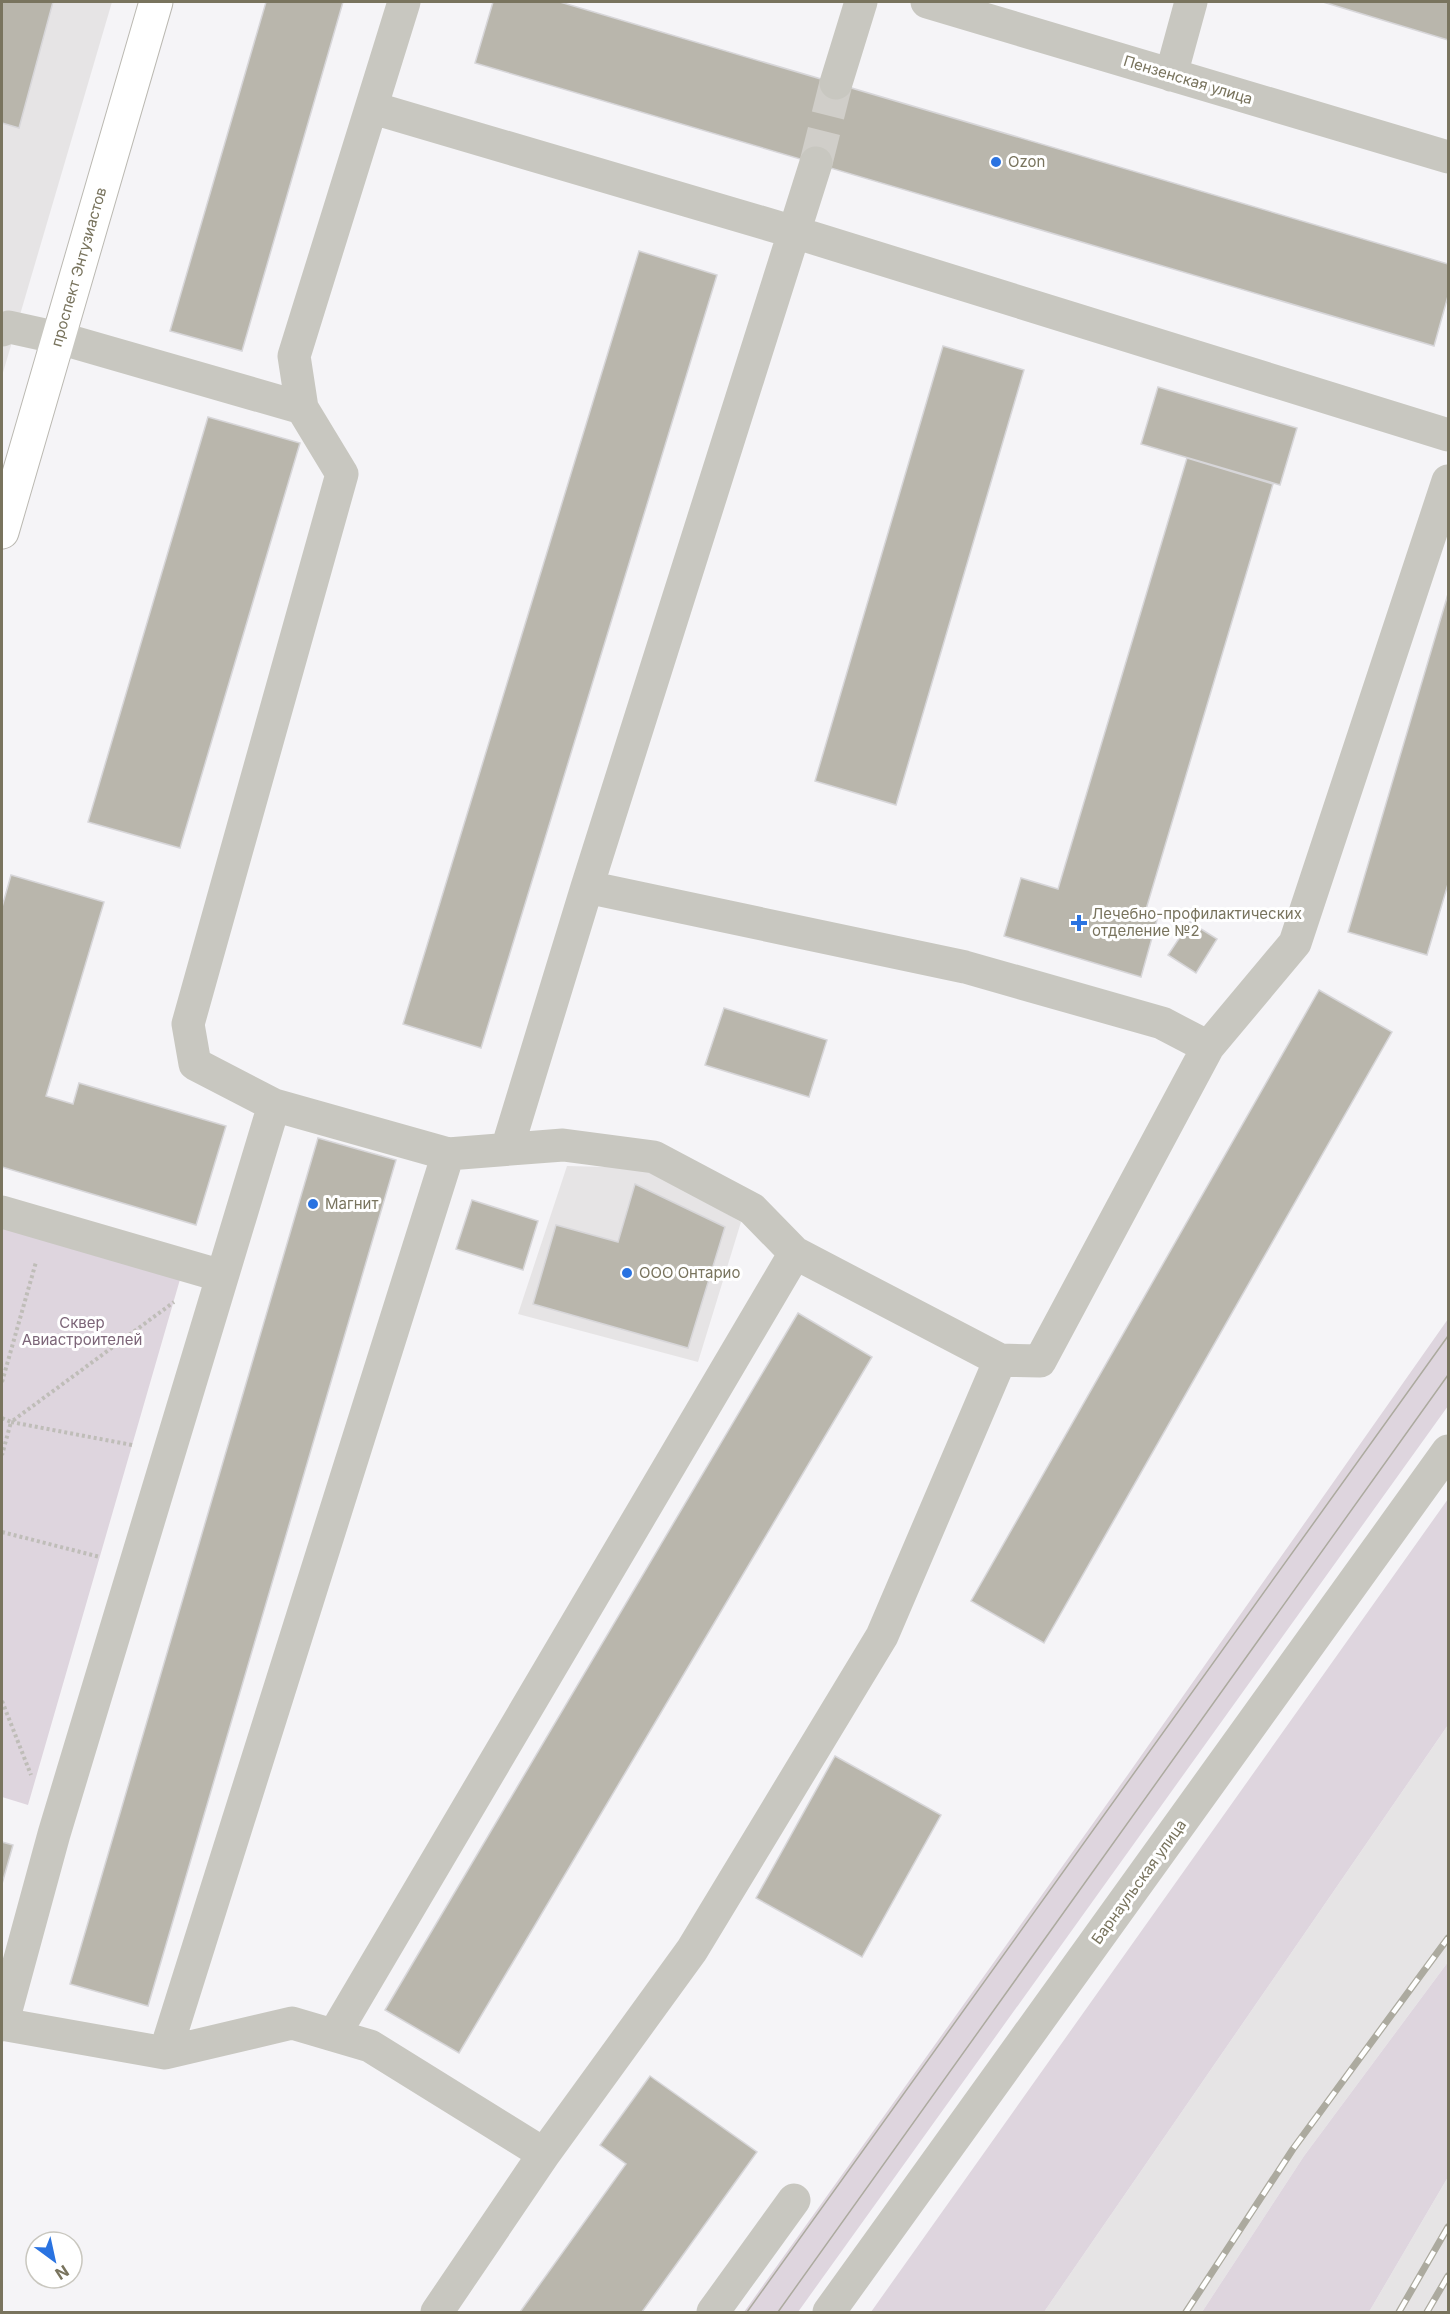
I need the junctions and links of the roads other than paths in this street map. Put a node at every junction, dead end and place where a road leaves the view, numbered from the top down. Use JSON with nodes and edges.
{"nodes":[{"id":1,"x":156,"y":2,"type":"edge"},
{"id":2,"x":404,"y":2,"type":"edge"},
{"id":3,"x":861,"y":2,"type":"edge"},
{"id":4,"x":927,"y":2,"type":"edge"},
{"id":5,"x":1191,"y":2,"type":"edge"},
{"id":6,"x":1171,"y":75,"type":"junction"},
{"id":7,"x":836,"y":83,"type":"tunnel mouth"},
{"id":8,"x":373,"y":108,"type":"junction"},
{"id":9,"x":1449,"y":158,"type":"edge"},
{"id":10,"x":816,"y":163,"type":"tunnel mouth"},
{"id":11,"x":794,"y":232,"type":"junction"},
{"id":12,"x":2,"y":330,"type":"edge"},
{"id":13,"x":59,"y":338,"type":"junction"},
{"id":14,"x":302,"y":408,"type":"junction"},
{"id":15,"x":1449,"y":435,"type":"edge"},
{"id":16,"x":1449,"y":481,"type":"edge"},
{"id":17,"x":2,"y":532,"type":"edge"},
{"id":18,"x":587,"y":887,"type":"junction"},
{"id":19,"x":1208,"y":1047,"type":"junction"},
{"id":20,"x":274,"y":1106,"type":"junction"},
{"id":21,"x":507,"y":1149,"type":"junction"},
{"id":22,"x":448,"y":1154,"type":"junction"},
{"id":23,"x":2,"y":1212,"type":"edge"},
{"id":24,"x":795,"y":1253,"type":"junction"},
{"id":25,"x":222,"y":1276,"type":"junction"},
{"id":26,"x":1000,"y":1360,"type":"junction"},
{"id":27,"x":1449,"y":1451,"type":"edge"},
{"id":28,"x":2,"y":2024,"type":"edge"},
{"id":29,"x":334,"y":2035,"type":"junction"},
{"id":30,"x":165,"y":2052,"type":"junction"},
{"id":31,"x":544,"y":2154,"type":"junction"},
{"id":32,"x":794,"y":2200,"type":"dead end"},
{"id":33,"x":437,"y":2313,"type":"edge"},
{"id":34,"x":713,"y":2313,"type":"edge"},
{"id":35,"x":830,"y":2313,"type":"edge"}],
"edges":[{"from":1,"to":13,"type":"main road","name":"проспект Энтузиастов"},
{"from":2,"to":8,"type":"street"},
{"from":3,"to":7,"type":"street"},
{"from":4,"to":6,"type":"street","name":"Пензенская улица"},
{"from":5,"to":6,"type":"street"},
{"from":6,"to":9,"type":"street","name":"Пензенская улица"},
{"from":8,"to":11,"type":"street"},
{"from":8,"to":14,"type":"street"},
{"from":10,"to":11,"type":"street"},
{"from":11,"to":15,"type":"street"},
{"from":11,"to":18,"type":"street"},
{"from":12,"to":13,"type":"street"},
{"from":13,"to":14,"type":"street"},
{"from":13,"to":17,"type":"main road","name":"проспект Энтузиастов"},
{"from":14,"to":20,"type":"street"},
{"from":16,"to":19,"type":"street"},
{"from":18,"to":19,"type":"street"},
{"from":18,"to":21,"type":"street"},
{"from":19,"to":26,"type":"street"},
{"from":20,"to":22,"type":"street"},
{"from":20,"to":25,"type":"street"},
{"from":21,"to":22,"type":"street"},
{"from":21,"to":24,"type":"street"},
{"from":22,"to":30,"type":"street"},
{"from":23,"to":25,"type":"street"},
{"from":24,"to":26,"type":"street"},
{"from":24,"to":29,"type":"street"},
{"from":25,"to":28,"type":"street"},
{"from":26,"to":31,"type":"street"},
{"from":27,"to":35,"type":"street","name":"Барнаульская улица"},
{"from":28,"to":30,"type":"street"},
{"from":29,"to":30,"type":"street"},
{"from":29,"to":31,"type":"street"},
{"from":31,"to":33,"type":"street"},
{"from":32,"to":34,"type":"street"}]}
